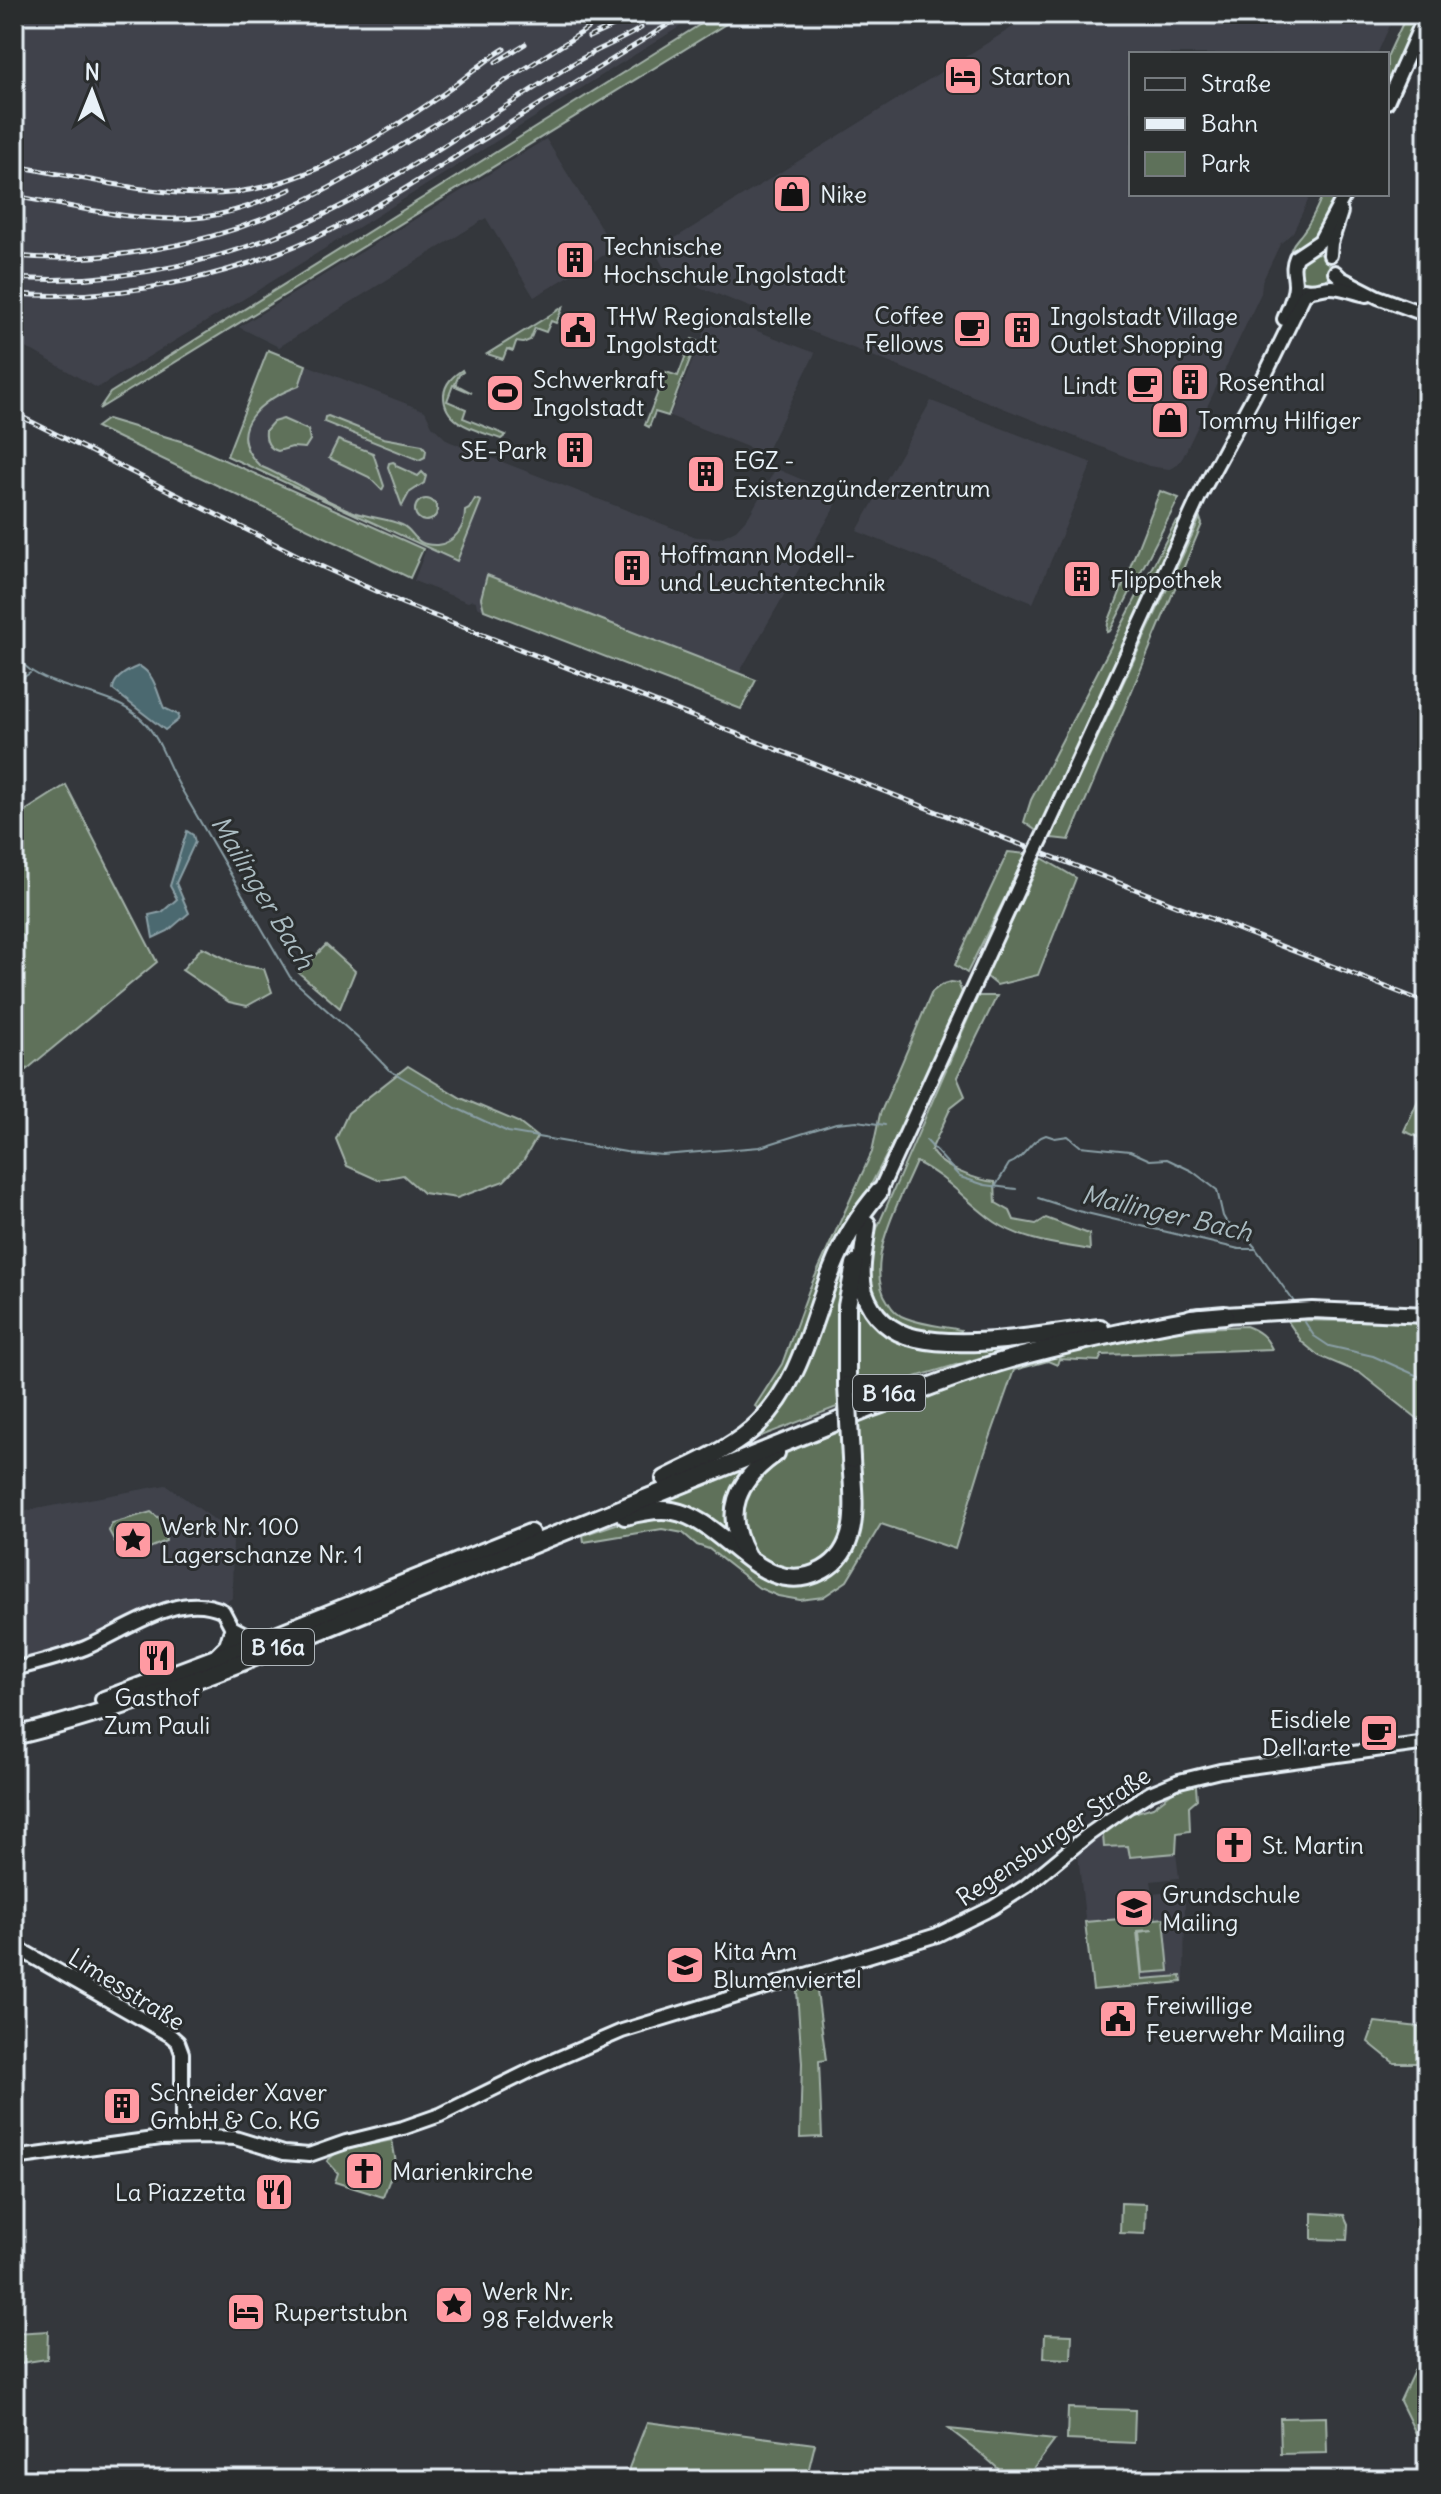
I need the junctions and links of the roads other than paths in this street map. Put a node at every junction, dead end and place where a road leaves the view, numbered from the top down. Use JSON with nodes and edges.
{"nodes":[{"id":1,"x":1426,"y":14,"type":"edge"},
{"id":2,"x":1389,"y":97,"type":"edge"},
{"id":3,"x":1344,"y":196,"type":"edge"},
{"id":4,"x":1344,"y":196,"type":"edge"},
{"id":5,"x":1313,"y":248,"type":"junction"},
{"id":6,"x":1330,"y":255,"type":"junction"},
{"id":7,"x":1335,"y":272,"type":"junction"},
{"id":8,"x":1296,"y":281,"type":"junction"},
{"id":9,"x":1327,"y":286,"type":"junction"},
{"id":10,"x":1310,"y":291,"type":"junction"},
{"id":11,"x":1378,"y":297,"type":"junction"},
{"id":12,"x":1427,"y":315,"type":"edge"},
{"id":13,"x":1208,"y":481,"type":"junction"},
{"id":14,"x":879,"y":1192,"type":"junction"},
{"id":15,"x":867,"y":1224,"type":"junction"},
{"id":16,"x":1225,"y":1315,"type":"joint"},
{"id":17,"x":1427,"y":1315,"type":"edge"},
{"id":18,"x":1200,"y":1317,"type":"junction"},
{"id":19,"x":1119,"y":1325,"type":"junction"},
{"id":20,"x":801,"y":1437,"type":"junction"},
{"id":21,"x":665,"y":1479,"type":"junction"},
{"id":22,"x":536,"y":1543,"type":"junction"},
{"id":23,"x":747,"y":1557,"type":"junction"},
{"id":24,"x":233,"y":1630,"type":"junction"},
{"id":25,"x":266,"y":1639,"type":"junction"},
{"id":26,"x":216,"y":1658,"type":"junction"},
{"id":27,"x":14,"y":1669,"type":"edge"},
{"id":28,"x":14,"y":1725,"type":"edge"},
{"id":29,"x":14,"y":1736,"type":"edge"},
{"id":30,"x":1427,"y":1743,"type":"edge"},
{"id":31,"x":14,"y":1946,"type":"edge"},
{"id":32,"x":182,"y":2137,"type":"junction"},
{"id":33,"x":14,"y":2158,"type":"edge"}],
"edges":[{"from":1,"to":2,"type":"street"},
{"from":3,"to":5,"type":"street"},
{"from":4,"to":6,"type":"street"},
{"from":5,"to":6,"type":"street"},
{"from":5,"to":8,"type":"street"},
{"from":6,"to":7,"type":"street"},
{"from":7,"to":9,"type":"street"},
{"from":7,"to":11,"type":"street"},
{"from":8,"to":10,"type":"street"},
{"from":8,"to":13,"type":"street"},
{"from":9,"to":10,"type":"street"},
{"from":9,"to":11,"type":"street"},
{"from":10,"to":13,"type":"street"},
{"from":11,"to":12,"type":"street"},
{"from":13,"to":14,"type":"street","bridge":true},
{"from":14,"to":15,"type":"street"},
{"from":14,"to":21,"type":"highway"},
{"from":15,"to":19,"type":"highway"},
{"from":15,"to":23,"type":"highway","bridge":true},
{"from":16,"to":17,"type":"main road","number":"B 16a"},
{"from":16,"to":18,"type":"highway","number":"B 16a"},
{"from":18,"to":19,"type":"highway","number":"B 16a"},
{"from":18,"to":20,"type":"highway","number":"B 16a"},
{"from":19,"to":21,"type":"highway","number":"B 16a"},
{"from":20,"to":22,"type":"highway","number":"B 16a"},
{"from":20,"to":23,"type":"highway"},
{"from":21,"to":25,"type":"highway","number":"B 16a"},
{"from":22,"to":23,"type":"highway"},
{"from":22,"to":29,"type":"highway","number":"B 16a"},
{"from":24,"to":25,"type":"highway"},
{"from":24,"to":26,"type":"highway"},
{"from":24,"to":27,"type":"street"},
{"from":25,"to":26,"type":"highway","number":"B 16a"},
{"from":26,"to":28,"type":"highway","number":"B 16a"},
{"from":30,"to":32,"type":"street","name":"Regensburger Straße"},
{"from":31,"to":32,"type":"street","name":"Limesstraße"},
{"from":32,"to":33,"type":"street"}]}
